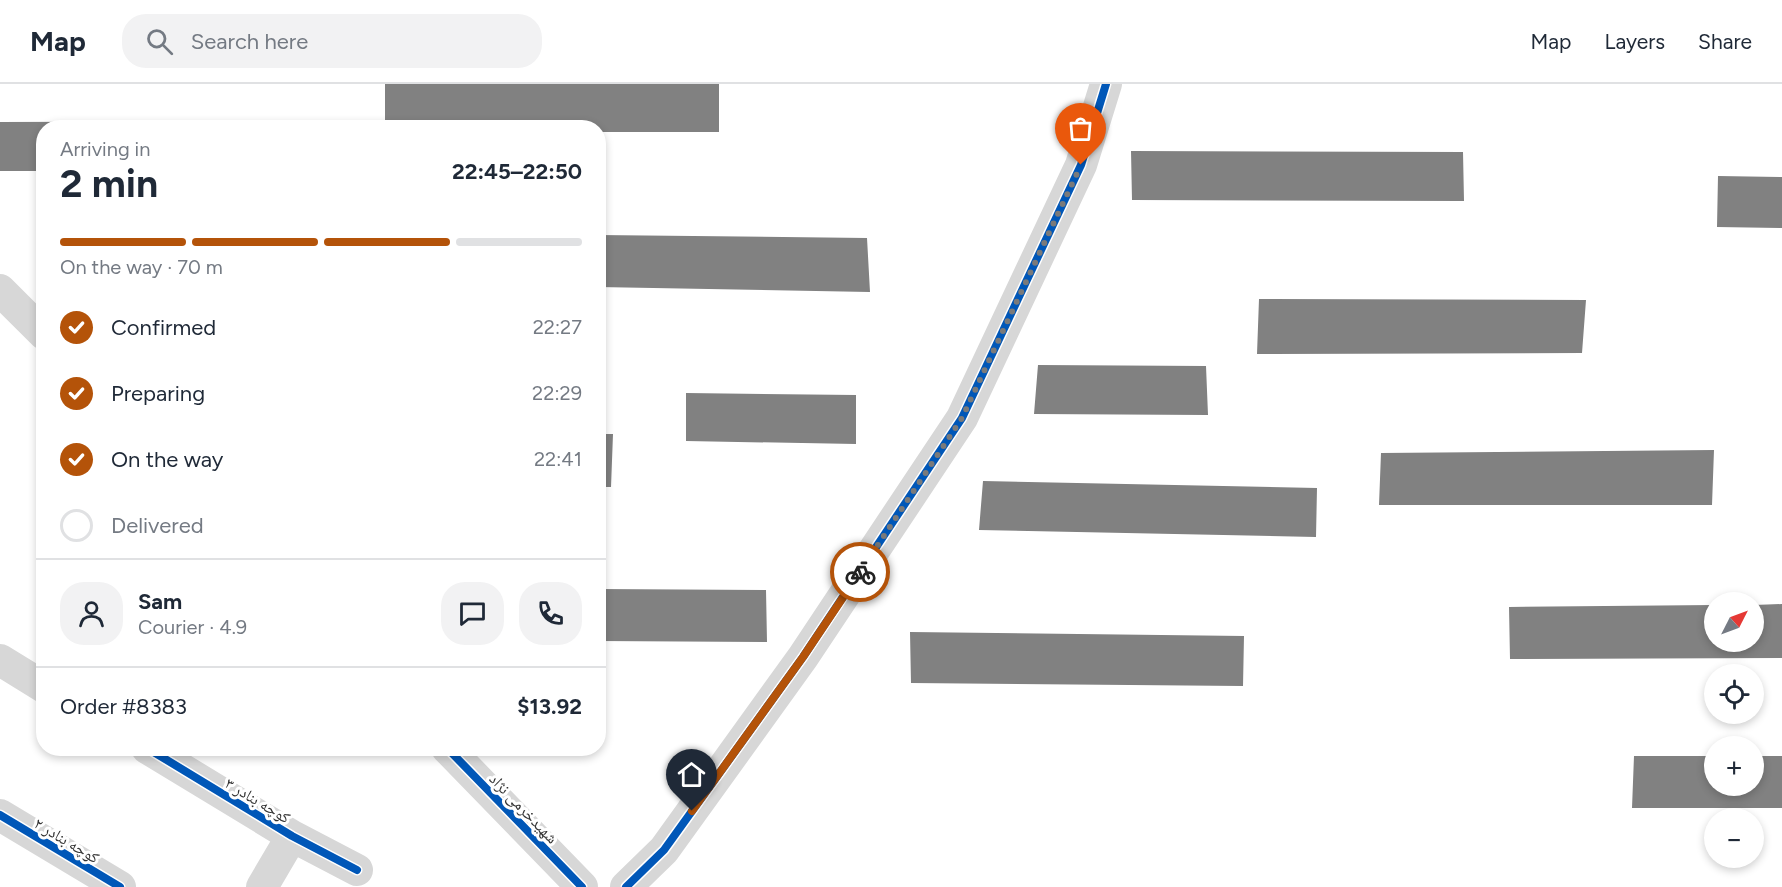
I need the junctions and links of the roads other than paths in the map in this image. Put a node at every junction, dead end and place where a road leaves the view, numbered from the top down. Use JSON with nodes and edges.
{"nodes":[{"id":1,"x":1106,"y":84,"type":"edge"},
{"id":2,"x":0,"y":290,"type":"edge"},
{"id":3,"x":36,"y":326,"type":"edge"},
{"id":4,"x":0,"y":660,"type":"edge"},
{"id":5,"x":36,"y":682,"type":"edge"},
{"id":6,"x":160,"y":756,"type":"edge"},
{"id":7,"x":455,"y":756,"type":"edge"},
{"id":8,"x":0,"y":815,"type":"edge"},
{"id":9,"x":292,"y":836,"type":"junction"},
{"id":10,"x":357,"y":870,"type":"dead end"},
{"id":11,"x":120,"y":887,"type":"edge"},
{"id":12,"x":262,"y":887,"type":"edge"},
{"id":13,"x":582,"y":887,"type":"edge"},
{"id":14,"x":626,"y":887,"type":"edge"}],
"edges":[{"from":1,"to":14,"type":"street"},
{"from":2,"to":3,"type":"street"},
{"from":4,"to":5,"type":"street"},
{"from":6,"to":9,"type":"street","name":"کوچه بنادر ۳"},
{"from":7,"to":13,"type":"street","name":"شهیدخرمی نژاد"},
{"from":8,"to":11,"type":"street","name":"کوچه بنادر ۲"},
{"from":9,"to":10,"type":"street","name":"کوچه بنادر ۳"},
{"from":9,"to":12,"type":"street"}]}
